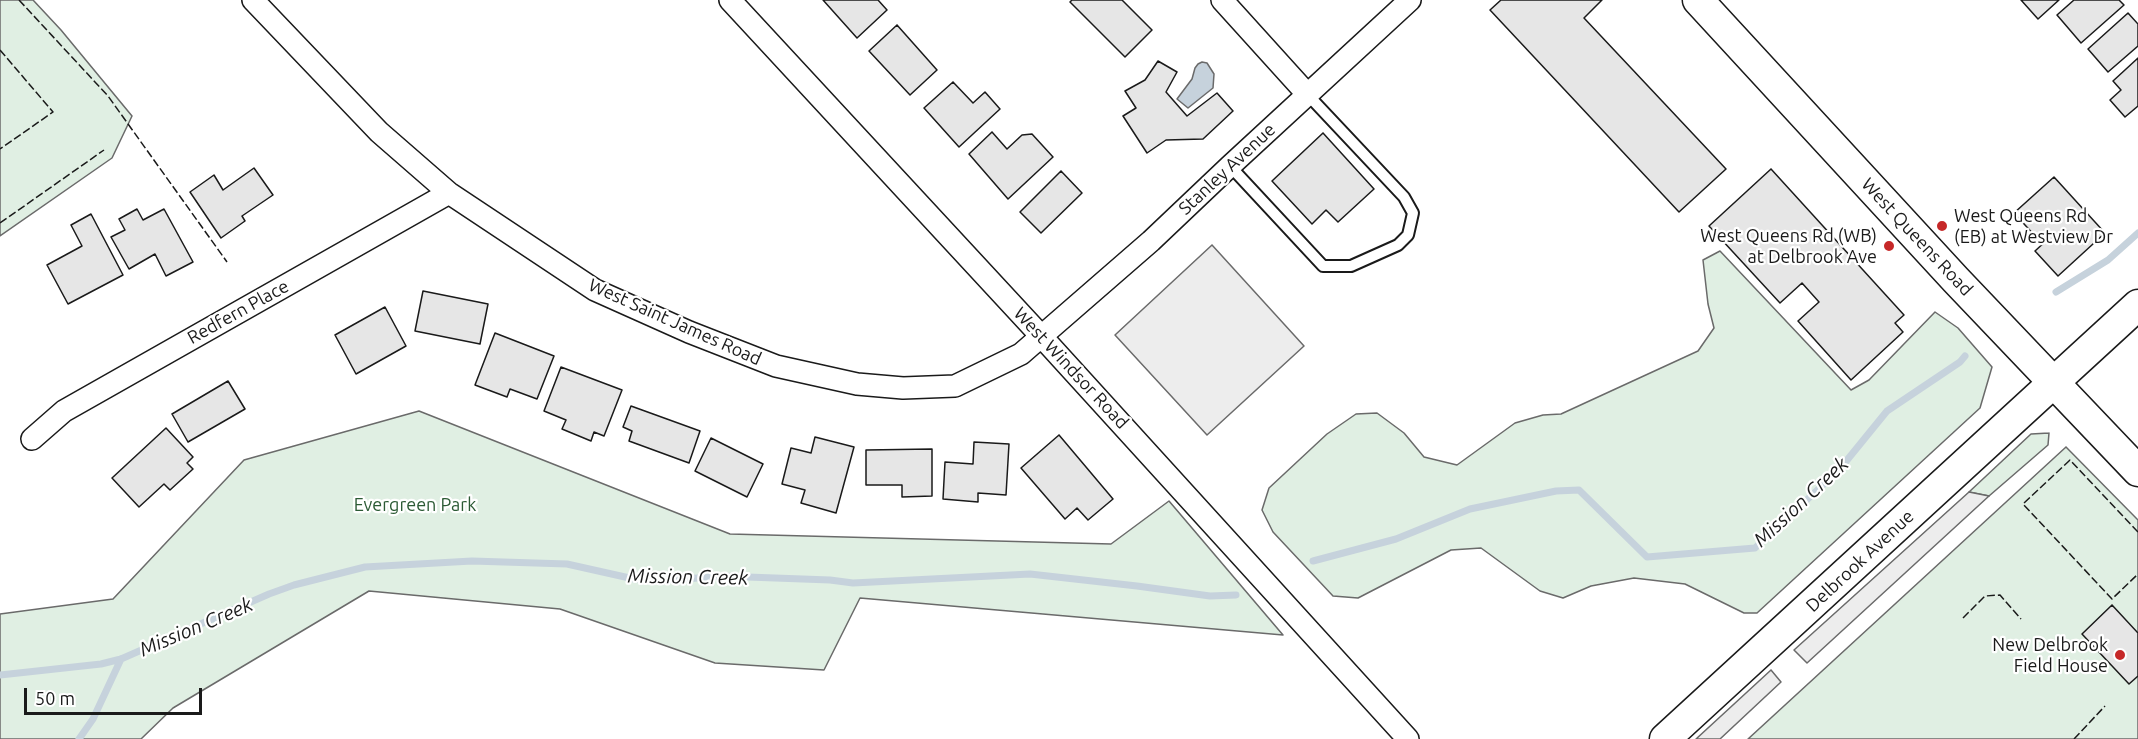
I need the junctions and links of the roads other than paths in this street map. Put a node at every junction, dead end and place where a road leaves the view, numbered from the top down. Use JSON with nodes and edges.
{"nodes":[{"id":1,"x":253,"y":0,"type":"edge"},
{"id":2,"x":730,"y":0,"type":"edge"},
{"id":3,"x":1222,"y":0,"type":"edge"},
{"id":4,"x":1410,"y":0,"type":"edge"},
{"id":5,"x":1698,"y":0,"type":"edge"},
{"id":6,"x":1308,"y":95,"type":"junction"},
{"id":7,"x":1230,"y":166,"type":"junction"},
{"id":8,"x":449,"y":193,"type":"junction"},
{"id":9,"x":2138,"y":305,"type":"edge"},
{"id":10,"x":1042,"y":337,"type":"junction"},
{"id":11,"x":2055,"y":382,"type":"junction"},
{"id":12,"x":32,"y":439,"type":"dead end"},
{"id":13,"x":2138,"y":471,"type":"edge"},
{"id":14,"x":1408,"y":739,"type":"edge"},
{"id":15,"x":1665,"y":739,"type":"edge"}],
"edges":[{"from":1,"to":8,"type":"street","name":"West Saint James Road"},
{"from":2,"to":10,"type":"street","name":"West Windsor Road"},
{"from":3,"to":6,"type":"street"},
{"from":4,"to":6,"type":"street","name":"Stanley Avenue"},
{"from":5,"to":11,"type":"main road","name":"West Queens Road"},
{"from":6,"to":7,"type":"street","name":"Stanley Avenue"},
{"from":6,"to":7,"type":"lane"},
{"from":7,"to":10,"type":"street","name":"Stanley Avenue"},
{"from":8,"to":10,"type":"street","name":"West Saint James Road"},
{"from":8,"to":12,"type":"street","name":"Redfern Place"},
{"from":9,"to":11,"type":"main road","name":"Delbrook Avenue"},
{"from":10,"to":14,"type":"street","name":"West Windsor Road"},
{"from":11,"to":13,"type":"main road","name":"West Queens Road"},
{"from":11,"to":15,"type":"main road","name":"Delbrook Avenue"}]}
